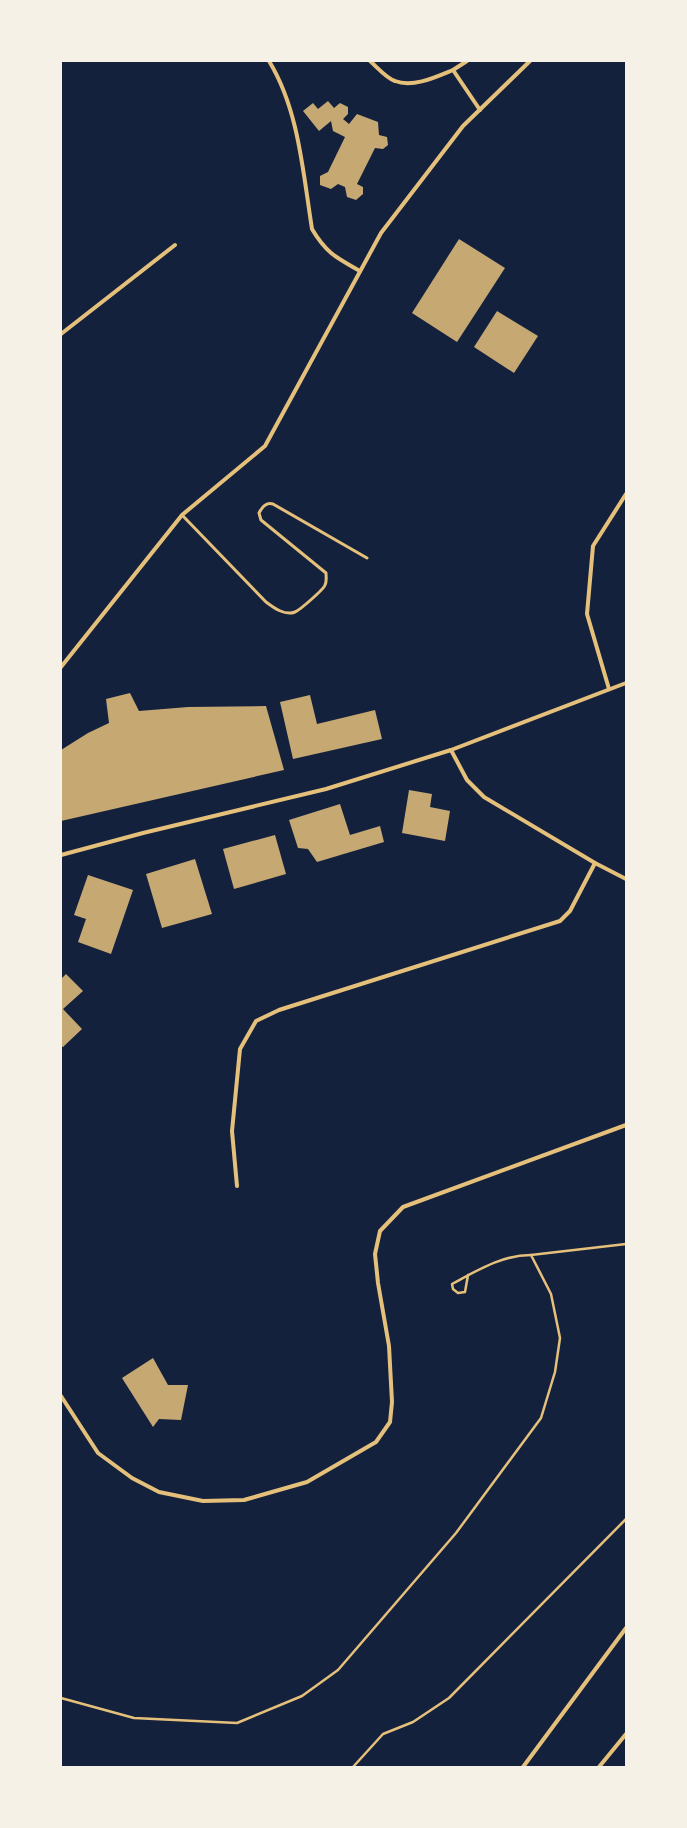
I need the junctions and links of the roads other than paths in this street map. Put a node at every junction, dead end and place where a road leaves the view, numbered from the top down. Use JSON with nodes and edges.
{"nodes":[{"id":1,"x":269,"y":61,"type":"edge"},
{"id":2,"x":370,"y":61,"type":"edge"},
{"id":3,"x":466,"y":61,"type":"edge"},
{"id":4,"x":530,"y":61,"type":"edge"},
{"id":5,"x":453,"y":70,"type":"junction"},
{"id":6,"x":480,"y":110,"type":"junction"},
{"id":7,"x":175,"y":245,"type":"dead end"},
{"id":8,"x":360,"y":271,"type":"junction"},
{"id":9,"x":61,"y":334,"type":"edge"},
{"id":10,"x":626,"y":494,"type":"edge"},
{"id":11,"x":182,"y":515,"type":"junction"},
{"id":12,"x":367,"y":558,"type":"dead end"},
{"id":13,"x":61,"y":667,"type":"edge"},
{"id":14,"x":626,"y":683,"type":"edge"},
{"id":15,"x":609,"y":689,"type":"junction"},
{"id":16,"x":451,"y":750,"type":"junction"},
{"id":17,"x":61,"y":856,"type":"edge"},
{"id":18,"x":595,"y":863,"type":"junction"},
{"id":19,"x":626,"y":878,"type":"edge"},
{"id":20,"x":626,"y":1125,"type":"edge"},
{"id":21,"x":237,"y":1186,"type":"dead end"},
{"id":22,"x":61,"y":1396,"type":"edge"},
{"id":23,"x":626,"y":1628,"type":"edge"},
{"id":24,"x":626,"y":1734,"type":"edge"},
{"id":25,"x":523,"y":1767,"type":"edge"},
{"id":26,"x":598,"y":1767,"type":"edge"}],
"edges":[{"from":1,"to":8,"type":"street"},
{"from":2,"to":5,"type":"street"},
{"from":3,"to":5,"type":"street"},
{"from":4,"to":6,"type":"street"},
{"from":5,"to":6,"type":"street"},
{"from":6,"to":8,"type":"street"},
{"from":7,"to":9,"type":"street"},
{"from":8,"to":11,"type":"street"},
{"from":10,"to":15,"type":"street"},
{"from":11,"to":12,"type":"lane"},
{"from":11,"to":13,"type":"street"},
{"from":14,"to":15,"type":"street"},
{"from":15,"to":16,"type":"street"},
{"from":16,"to":17,"type":"street"},
{"from":16,"to":18,"type":"street"},
{"from":18,"to":19,"type":"street"},
{"from":18,"to":21,"type":"street"},
{"from":20,"to":22,"type":"street"},
{"from":23,"to":25,"type":"street"},
{"from":24,"to":26,"type":"street"}]}
